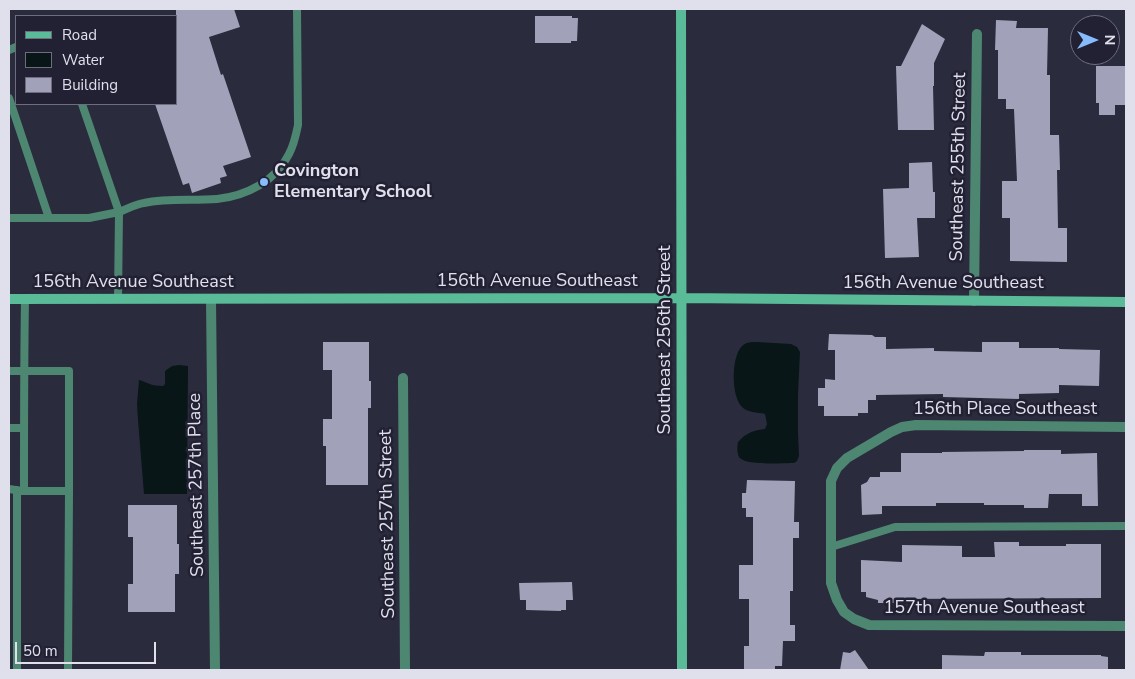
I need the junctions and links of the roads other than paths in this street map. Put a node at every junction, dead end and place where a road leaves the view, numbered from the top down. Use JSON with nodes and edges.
{"nodes":[{"id":1,"x":297,"y":9,"type":"edge"},
{"id":2,"x":681,"y":9,"type":"edge"},
{"id":3,"x":977,"y":34,"type":"dead end"},
{"id":4,"x":9,"y":98,"type":"edge"},
{"id":5,"x":82,"y":105,"type":"edge"},
{"id":6,"x":119,"y":212,"type":"junction"},
{"id":7,"x":9,"y":218,"type":"edge"},
{"id":8,"x":49,"y":218,"type":"junction"},
{"id":9,"x":682,"y":298,"type":"junction"},
{"id":10,"x":9,"y":299,"type":"edge"},
{"id":11,"x":25,"y":299,"type":"junction"},
{"id":12,"x":118,"y":299,"type":"junction"},
{"id":13,"x":211,"y":299,"type":"junction"},
{"id":14,"x":974,"y":300,"type":"junction"},
{"id":15,"x":1126,"y":302,"type":"edge"},
{"id":16,"x":9,"y":371,"type":"edge"},
{"id":17,"x":24,"y":371,"type":"junction"},
{"id":18,"x":403,"y":378,"type":"dead end"},
{"id":19,"x":1126,"y":427,"type":"edge"},
{"id":20,"x":9,"y":428,"type":"edge"},
{"id":21,"x":24,"y":428,"type":"junction"},
{"id":22,"x":9,"y":489,"type":"edge"},
{"id":23,"x":21,"y":491,"type":"junction"},
{"id":24,"x":69,"y":491,"type":"junction"},
{"id":25,"x":1126,"y":526,"type":"edge"},
{"id":26,"x":830,"y":546,"type":"junction"},
{"id":27,"x":1126,"y":626,"type":"edge"},
{"id":28,"x":17,"y":670,"type":"edge"},
{"id":29,"x":68,"y":670,"type":"edge"},
{"id":30,"x":215,"y":670,"type":"edge"},
{"id":31,"x":405,"y":670,"type":"edge"},
{"id":32,"x":682,"y":670,"type":"edge"}],
"edges":[{"from":1,"to":6,"type":"lane"},
{"from":2,"to":9,"type":"street","name":"Southeast 256th Street"},
{"from":3,"to":14,"type":"street","name":"Southeast 255th Street"},
{"from":4,"to":8,"type":"lane"},
{"from":5,"to":6,"type":"lane"},
{"from":6,"to":8,"type":"lane"},
{"from":6,"to":12,"type":"lane"},
{"from":7,"to":8,"type":"lane"},
{"from":9,"to":13,"type":"street","name":"156th Avenue Southeast"},
{"from":9,"to":14,"type":"street","name":"156th Avenue Southeast"},
{"from":9,"to":32,"type":"street","name":"Southeast 256th Street"},
{"from":10,"to":11,"type":"street","name":"156th Avenue Southeast"},
{"from":11,"to":12,"type":"street","name":"156th Avenue Southeast"},
{"from":11,"to":17,"type":"lane"},
{"from":12,"to":13,"type":"street","name":"156th Avenue Southeast"},
{"from":13,"to":30,"type":"street","name":"Southeast 257th Place"},
{"from":14,"to":15,"type":"street","name":"156th Avenue Southeast"},
{"from":16,"to":17,"type":"lane"},
{"from":17,"to":21,"type":"lane"},
{"from":17,"to":24,"type":"lane"},
{"from":18,"to":31,"type":"street","name":"Southeast 257th Street"},
{"from":19,"to":26,"type":"street","name":"156th Place Southeast"},
{"from":20,"to":21,"type":"lane"},
{"from":21,"to":23,"type":"lane"},
{"from":22,"to":23,"type":"lane"},
{"from":23,"to":24,"type":"lane"},
{"from":23,"to":28,"type":"lane"},
{"from":24,"to":29,"type":"lane"},
{"from":25,"to":26,"type":"lane"},
{"from":26,"to":27,"type":"street","name":"157th Avenue Southeast"}]}
